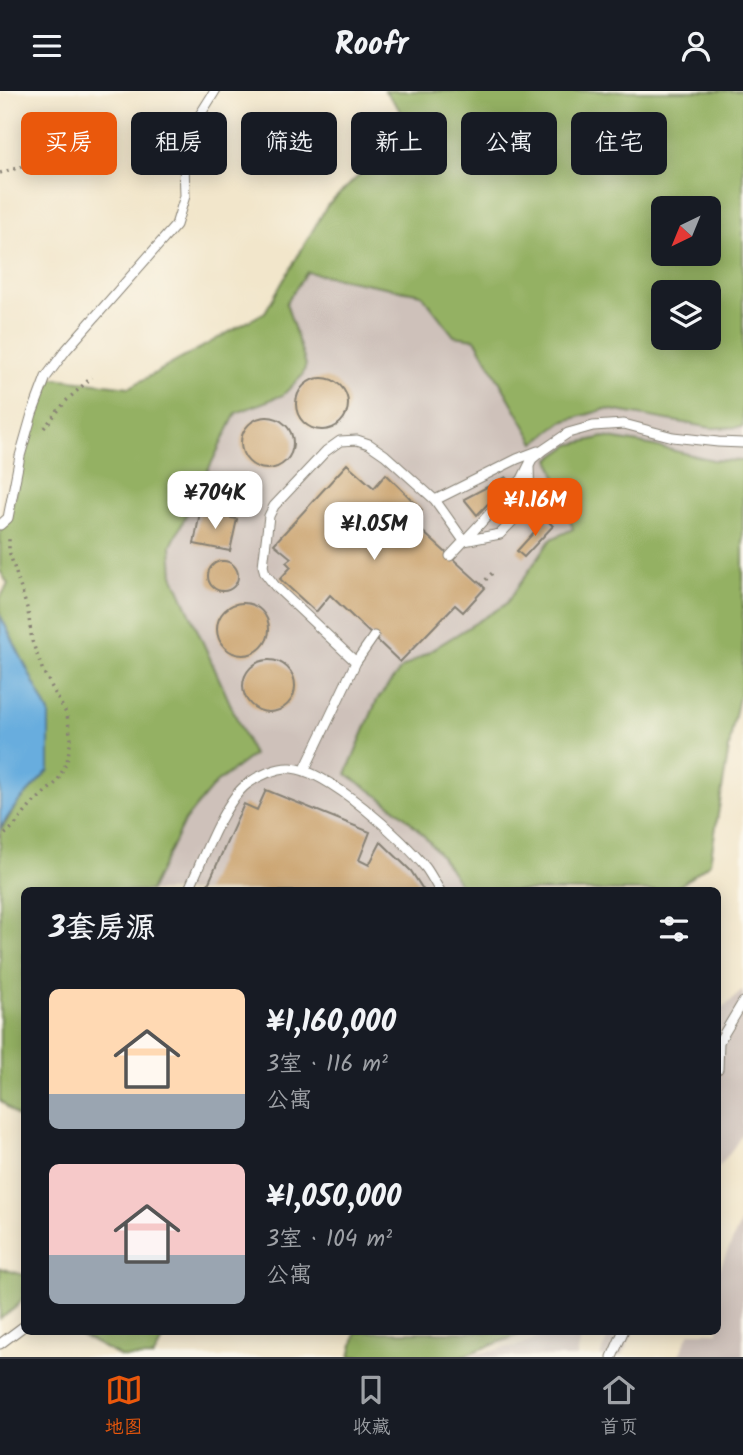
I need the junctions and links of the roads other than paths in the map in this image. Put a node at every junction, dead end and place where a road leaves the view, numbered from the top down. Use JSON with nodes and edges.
{"nodes":[{"id":1,"x":215,"y":91,"type":"edge"},
{"id":2,"x":743,"y":443,"type":"edge"},
{"id":3,"x":543,"y":450,"type":"junction"},
{"id":4,"x":529,"y":467,"type":"junction"},
{"id":5,"x":435,"y":501,"type":"junction"},
{"id":6,"x":0,"y":525,"type":"edge"},
{"id":7,"x":464,"y":541,"type":"junction"},
{"id":8,"x":450,"y":556,"type":"dead end"},
{"id":9,"x":374,"y":636,"type":"dead end"},
{"id":10,"x":356,"y":662,"type":"junction"},
{"id":11,"x":304,"y":771,"type":"junction"},
{"id":12,"x":190,"y":887,"type":"edge"},
{"id":13,"x":438,"y":887,"type":"edge"},
{"id":14,"x":743,"y":1002,"type":"edge"},
{"id":15,"x":721,"y":1039,"type":"edge"},
{"id":16,"x":21,"y":1328,"type":"edge"},
{"id":17,"x":622,"y":1335,"type":"edge"},
{"id":18,"x":0,"y":1344,"type":"edge"},
{"id":19,"x":612,"y":1357,"type":"edge"}],
"edges":[{"from":1,"to":6,"type":"lane"},
{"from":2,"to":3,"type":"lane"},
{"from":3,"to":4,"type":"lane"},
{"from":3,"to":5,"type":"lane"},
{"from":4,"to":7,"type":"lane"},
{"from":4,"to":7,"type":"lane"},
{"from":5,"to":7,"type":"lane"},
{"from":5,"to":10,"type":"lane"},
{"from":7,"to":8,"type":"lane"},
{"from":9,"to":10,"type":"lane"},
{"from":10,"to":11,"type":"lane"},
{"from":11,"to":12,"type":"lane"},
{"from":11,"to":13,"type":"lane"},
{"from":14,"to":15,"type":"lane"},
{"from":16,"to":18,"type":"lane"},
{"from":17,"to":19,"type":"lane"}]}
